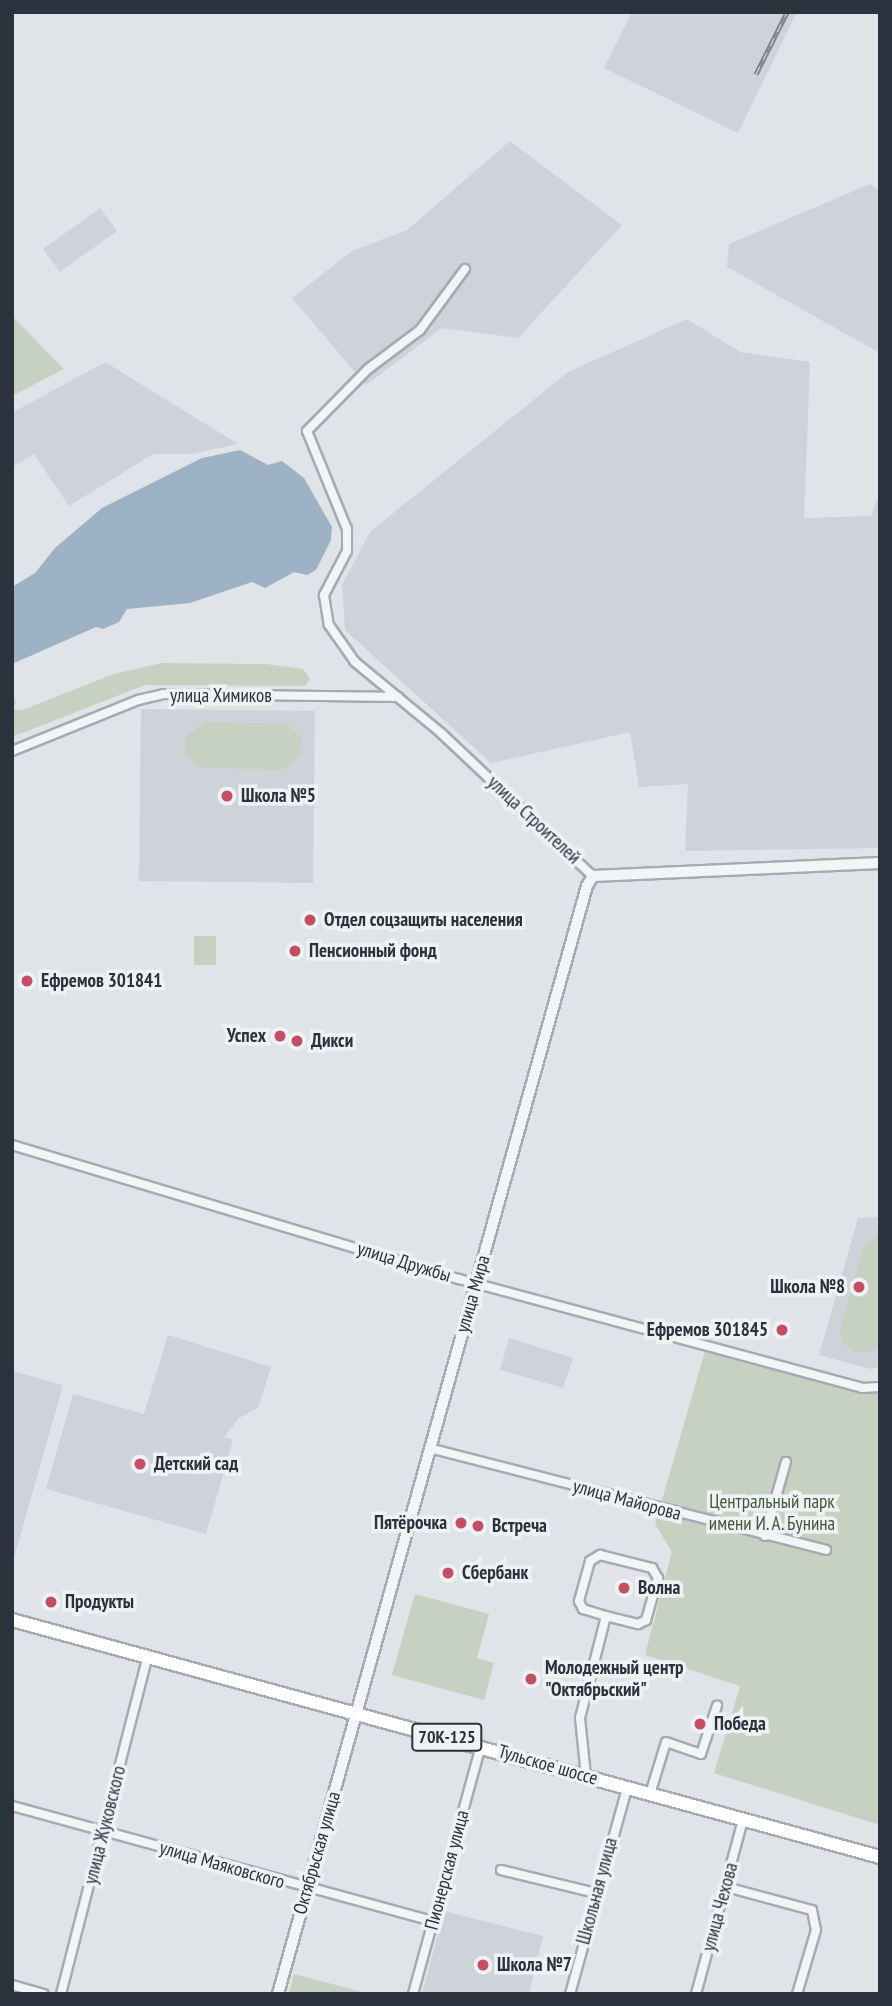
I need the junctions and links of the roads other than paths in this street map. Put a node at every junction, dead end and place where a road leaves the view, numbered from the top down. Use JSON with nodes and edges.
{"nodes":[{"id":1,"x":465,"y":269,"type":"dead end"},
{"id":2,"x":398,"y":697,"type":"junction"},
{"id":3,"x":12,"y":751,"type":"edge"},
{"id":4,"x":880,"y":863,"type":"edge"},
{"id":5,"x":593,"y":876,"type":"junction"},
{"id":6,"x":12,"y":1145,"type":"edge"},
{"id":7,"x":476,"y":1283,"type":"junction"},
{"id":8,"x":880,"y":1387,"type":"edge"},
{"id":9,"x":429,"y":1448,"type":"junction"},
{"id":10,"x":786,"y":1462,"type":"dead end"},
{"id":11,"x":765,"y":1536,"type":"junction"},
{"id":12,"x":826,"y":1550,"type":"dead end"},
{"id":13,"x":606,"y":1616,"type":"junction"},
{"id":14,"x":12,"y":1620,"type":"edge"},
{"id":15,"x":148,"y":1656,"type":"junction"},
{"id":16,"x":717,"y":1706,"type":"dead end"},
{"id":17,"x":357,"y":1713,"type":"junction"},
{"id":18,"x":481,"y":1746,"type":"junction"},
{"id":19,"x":586,"y":1776,"type":"junction"},
{"id":20,"x":627,"y":1788,"type":"junction"},
{"id":21,"x":650,"y":1794,"type":"junction"},
{"id":22,"x":12,"y":1806,"type":"edge"},
{"id":23,"x":743,"y":1820,"type":"junction"},
{"id":24,"x":104,"y":1831,"type":"junction"},
{"id":25,"x":880,"y":1857,"type":"edge"},
{"id":26,"x":501,"y":1870,"type":"dead end"},
{"id":27,"x":726,"y":1887,"type":"junction"},
{"id":28,"x":307,"y":1890,"type":"junction"},
{"id":29,"x":596,"y":1893,"type":"junction"},
{"id":30,"x":433,"y":1922,"type":"junction"},
{"id":31,"x":12,"y":1985,"type":"edge"},
{"id":32,"x":44,"y":1994,"type":"edge"},
{"id":33,"x":61,"y":1994,"type":"edge"},
{"id":34,"x":278,"y":1994,"type":"edge"},
{"id":35,"x":413,"y":1994,"type":"edge"},
{"id":36,"x":570,"y":1994,"type":"edge"},
{"id":37,"x":696,"y":1994,"type":"edge"},
{"id":38,"x":797,"y":1994,"type":"edge"}],
"edges":[{"from":1,"to":2,"type":"street","name":"улица Строителей"},
{"from":2,"to":3,"type":"street","name":"улица Химиков"},
{"from":2,"to":5,"type":"street","name":"улица Строителей"},
{"from":4,"to":5,"type":"street","name":"улица Строителей"},
{"from":5,"to":7,"type":"street","name":"улица Мира"},
{"from":6,"to":7,"type":"street","name":"улица Дружбы"},
{"from":7,"to":8,"type":"street","name":"улица Дружбы"},
{"from":7,"to":9,"type":"street","name":"улица Мира"},
{"from":9,"to":11,"type":"street","name":"улица Майорова"},
{"from":9,"to":17,"type":"street","name":"улица Мира"},
{"from":10,"to":11,"type":"street"},
{"from":11,"to":12,"type":"street","name":"улица Майорова"},
{"from":13,"to":13,"type":"street"},
{"from":13,"to":19,"type":"street"},
{"from":14,"to":15,"type":"main road","name":"Тульское шоссе","number":"70К-125"},
{"from":15,"to":17,"type":"main road","name":"Тульское шоссе","number":"70К-125"},
{"from":15,"to":24,"type":"street","name":"улица Жуковского"},
{"from":16,"to":21,"type":"street"},
{"from":17,"to":18,"type":"main road","name":"Тульское шоссе","number":"70К-125"},
{"from":17,"to":28,"type":"street","name":"Октябрьская улица"},
{"from":18,"to":19,"type":"main road","name":"Тульское шоссе","number":"70К-125"},
{"from":18,"to":30,"type":"street","name":"Пионерская улица"},
{"from":19,"to":20,"type":"main road","name":"Тульское шоссе","number":"70К-125"},
{"from":20,"to":21,"type":"main road","name":"Тульское шоссе","number":"70К-125"},
{"from":20,"to":29,"type":"street","name":"Школьная улица"},
{"from":21,"to":23,"type":"main road","name":"Тульское шоссе","number":"70К-125"},
{"from":22,"to":24,"type":"street","name":"улица Маяковского"},
{"from":23,"to":25,"type":"main road","name":"Тульское шоссе","number":"70К-125"},
{"from":23,"to":27,"type":"street","name":"улица Чехова"},
{"from":24,"to":28,"type":"street","name":"улица Маяковского"},
{"from":24,"to":33,"type":"street","name":"улица Жуковского"},
{"from":26,"to":29,"type":"street"},
{"from":27,"to":37,"type":"street","name":"улица Чехова"},
{"from":27,"to":38,"type":"street"},
{"from":28,"to":30,"type":"street","name":"улица Маяковского"},
{"from":28,"to":34,"type":"street","name":"Октябрьская улица"},
{"from":29,"to":36,"type":"street","name":"Школьная улица"},
{"from":30,"to":35,"type":"street","name":"Пионерская улица"},
{"from":31,"to":32,"type":"street"}]}
